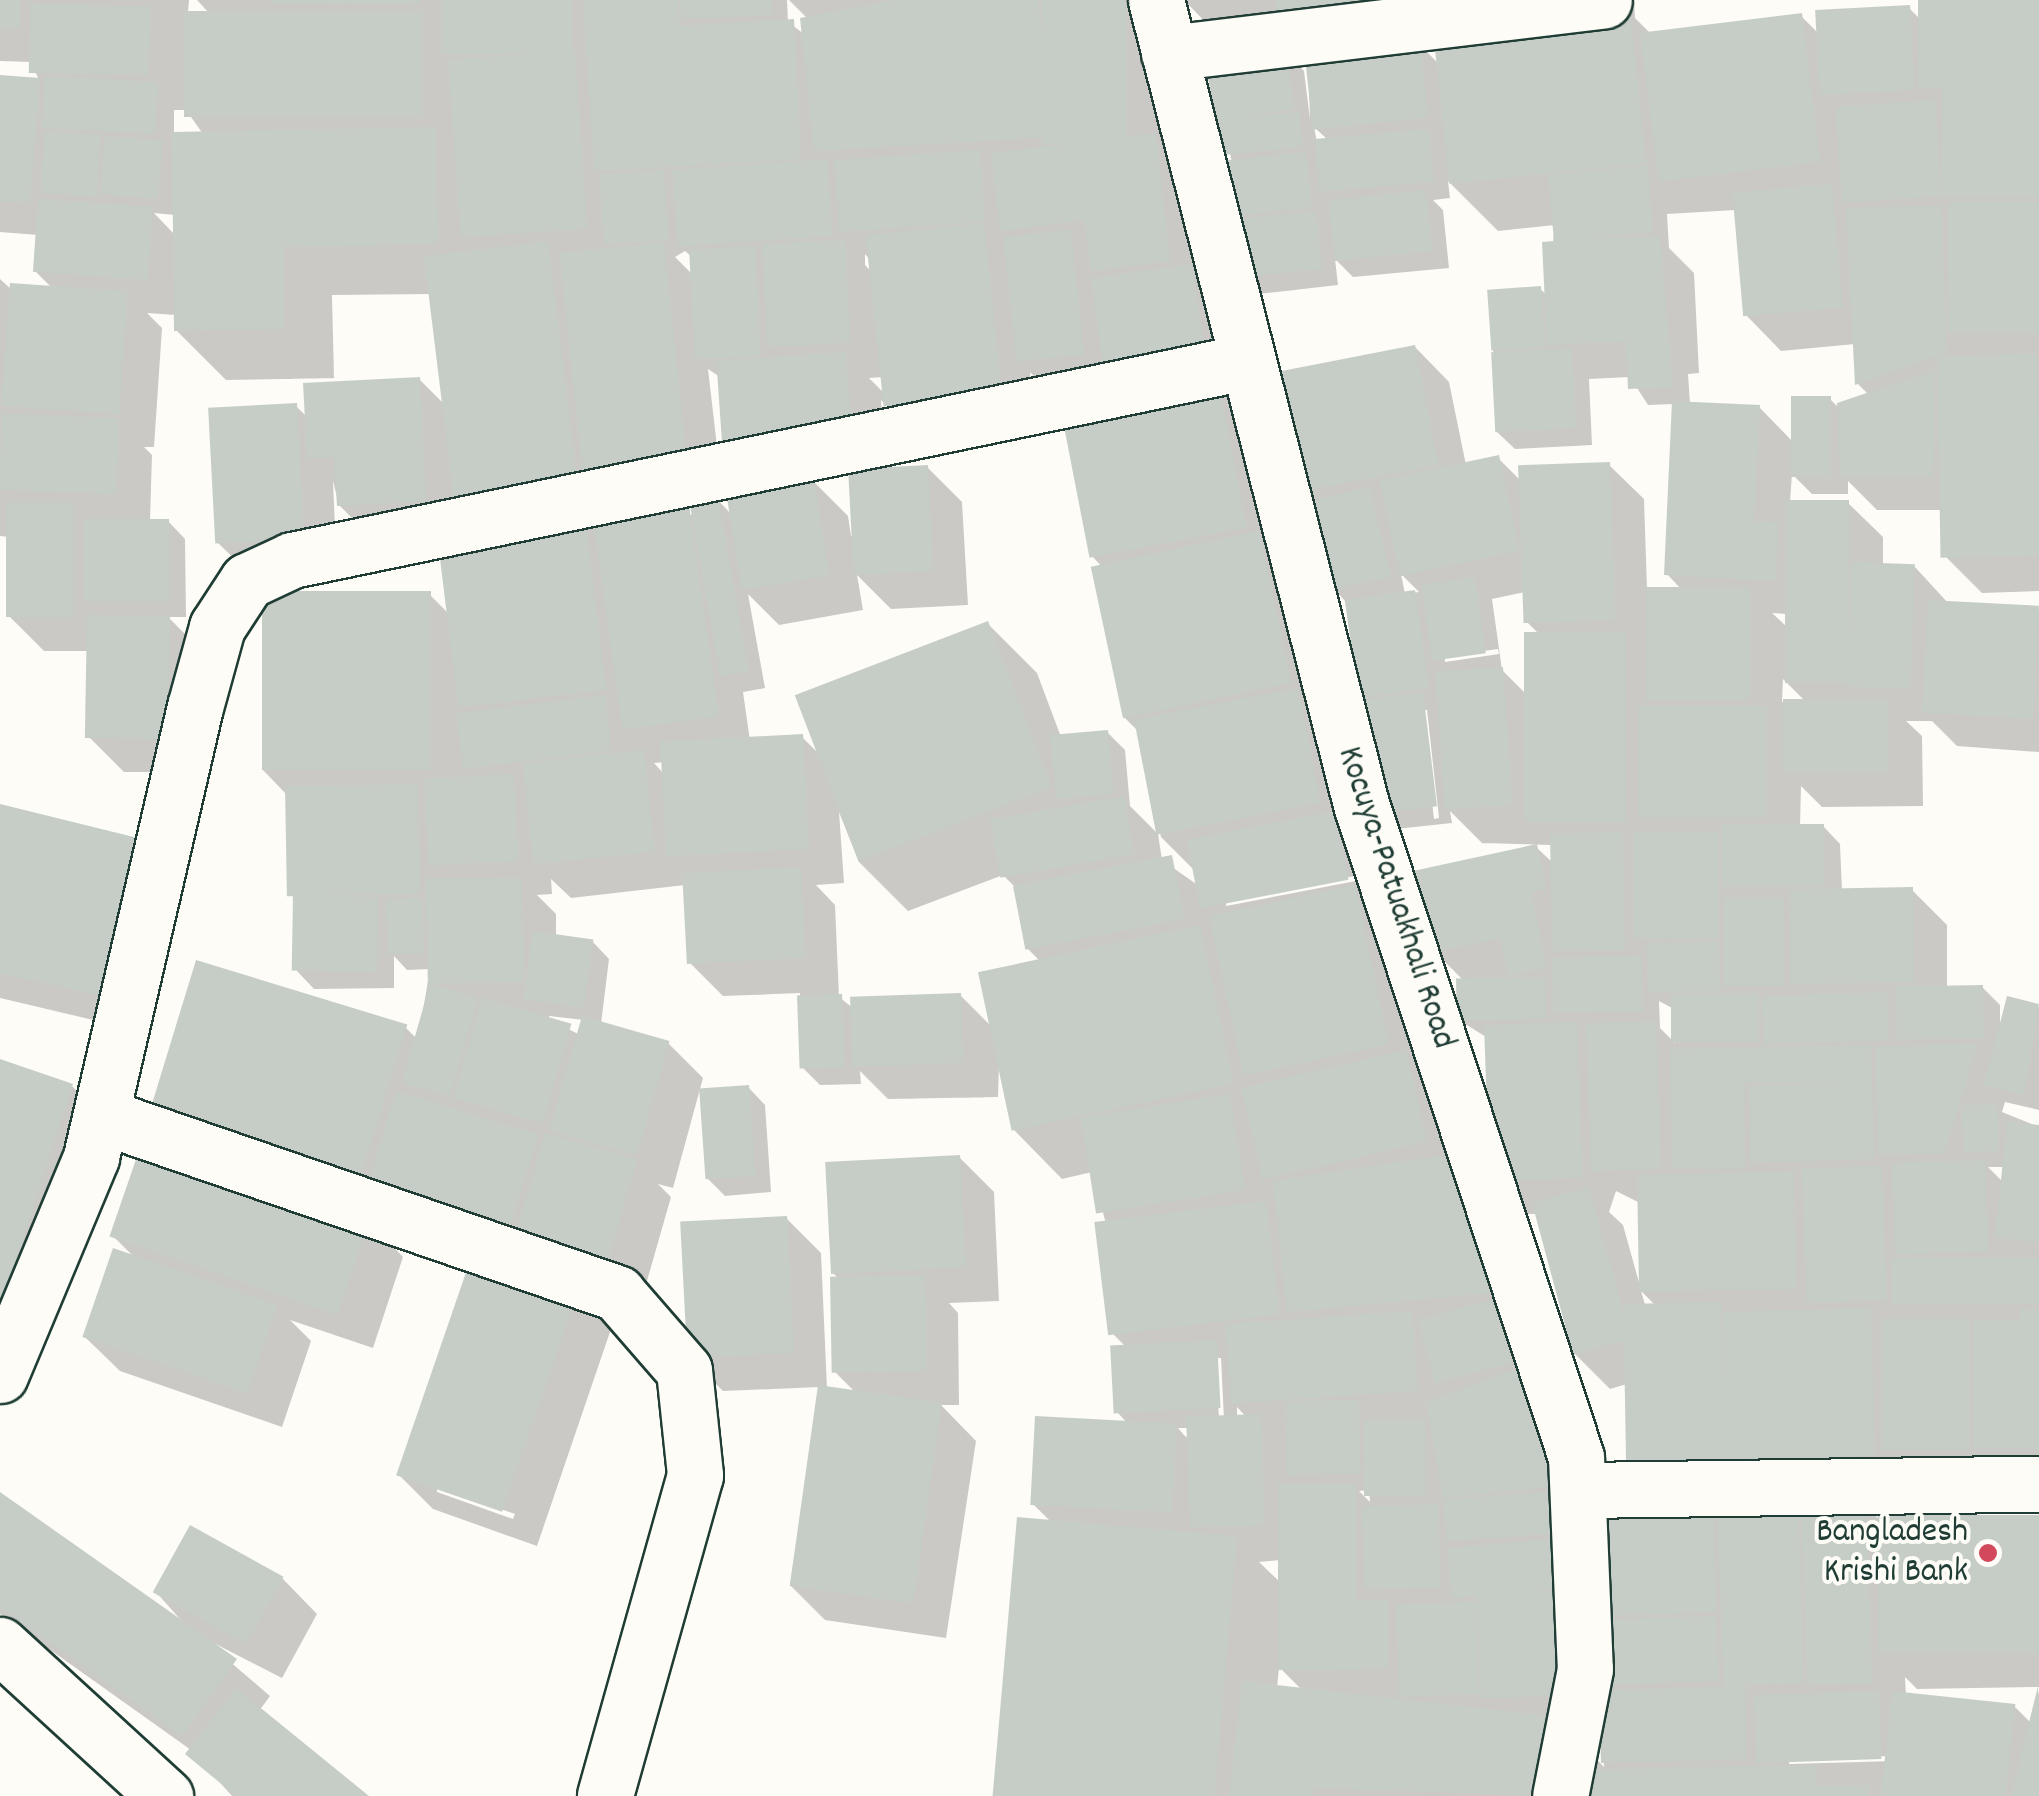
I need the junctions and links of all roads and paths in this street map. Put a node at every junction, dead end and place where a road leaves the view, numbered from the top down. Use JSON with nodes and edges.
{"nodes":[{"id":1,"x":1156,"y":0,"type":"edge"},
{"id":2,"x":1604,"y":0,"type":"edge"},
{"id":3,"x":1169,"y":53,"type":"junction"},
{"id":4,"x":1245,"y":362,"type":"junction"},
{"id":5,"x":102,"y":1116,"type":"junction"},
{"id":6,"x":0,"y":1375,"type":"edge"},
{"id":7,"x":2039,"y":1484,"type":"edge"},
{"id":8,"x":1582,"y":1490,"type":"junction"},
{"id":9,"x":0,"y":1645,"type":"edge"},
{"id":10,"x":165,"y":1796,"type":"edge"},
{"id":11,"x":605,"y":1796,"type":"edge"},
{"id":12,"x":1560,"y":1796,"type":"edge"}],
"edges":[{"from":1,"to":3,"type":"street","name":"Kocuya-Patuakhali Road"},
{"from":2,"to":3,"type":"street"},
{"from":3,"to":4,"type":"street","name":"Kocuya-Patuakhali Road"},
{"from":4,"to":5,"type":"street"},
{"from":4,"to":8,"type":"street","name":"Kocuya-Patuakhali Road"},
{"from":5,"to":6,"type":"street"},
{"from":5,"to":11,"type":"street"},
{"from":7,"to":8,"type":"street"},
{"from":8,"to":12,"type":"street","name":"Kocuya-Patuakhali Road"},
{"from":9,"to":10,"type":"street"}]}
